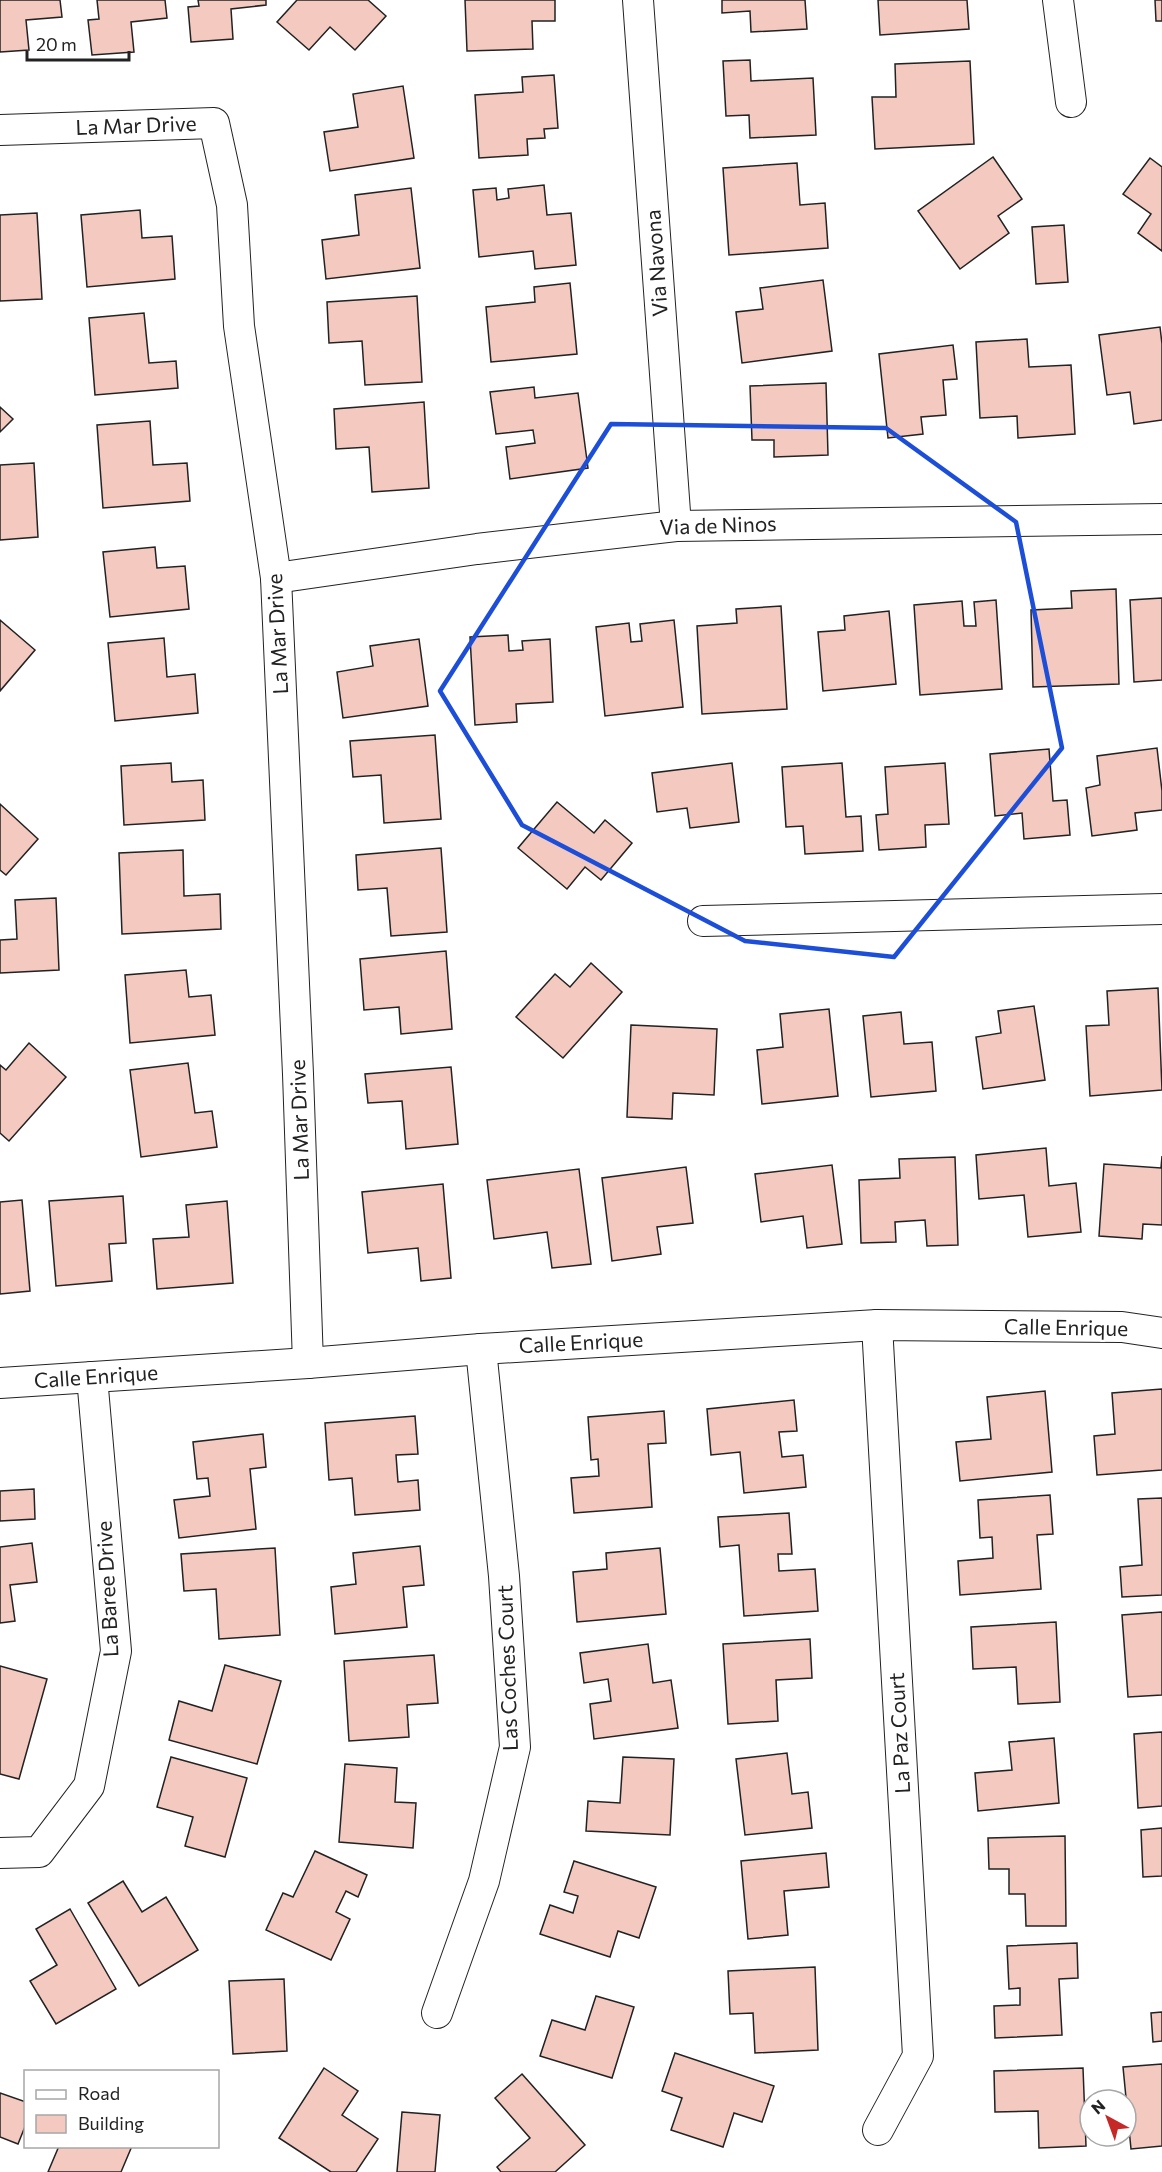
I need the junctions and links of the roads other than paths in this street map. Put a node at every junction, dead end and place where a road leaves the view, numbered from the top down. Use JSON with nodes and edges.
{"nodes":[{"id":1,"x":638,"y":0,"type":"edge"},
{"id":2,"x":1058,"y":0,"type":"edge"},
{"id":3,"x":1071,"y":102,"type":"dead end"},
{"id":4,"x":0,"y":130,"type":"edge"},
{"id":5,"x":1162,"y":519,"type":"edge"},
{"id":6,"x":676,"y":525,"type":"junction"},
{"id":7,"x":276,"y":578,"type":"junction"},
{"id":8,"x":1162,"y":909,"type":"edge"},
{"id":9,"x":703,"y":921,"type":"dead end"},
{"id":10,"x":877,"y":1325,"type":"junction"},
{"id":11,"x":1162,"y":1333,"type":"edge"},
{"id":12,"x":481,"y":1349,"type":"junction"},
{"id":13,"x":308,"y":1364,"type":"junction"},
{"id":14,"x":92,"y":1377,"type":"junction"},
{"id":15,"x":0,"y":1383,"type":"edge"},
{"id":16,"x":0,"y":1853,"type":"edge"},
{"id":17,"x":437,"y":2013,"type":"dead end"},
{"id":18,"x":878,"y":2130,"type":"dead end"}],
"edges":[{"from":1,"to":6,"type":"street","name":"Via Navona"},
{"from":2,"to":3,"type":"street"},
{"from":4,"to":7,"type":"street","name":"La Mar Drive"},
{"from":5,"to":6,"type":"street","name":"Via de Ninos"},
{"from":6,"to":7,"type":"street","name":"Via de Ninos"},
{"from":7,"to":13,"type":"street","name":"La Mar Drive"},
{"from":8,"to":9,"type":"street"},
{"from":10,"to":11,"type":"street","name":"Calle Enrique"},
{"from":10,"to":12,"type":"street","name":"Calle Enrique"},
{"from":10,"to":18,"type":"street","name":"La Paz Court"},
{"from":12,"to":13,"type":"street","name":"Calle Enrique"},
{"from":12,"to":17,"type":"street","name":"Las Coches Court"},
{"from":13,"to":14,"type":"street","name":"Calle Enrique"},
{"from":14,"to":15,"type":"street","name":"Calle Enrique"},
{"from":14,"to":16,"type":"street","name":"La Baree Drive"}]}
